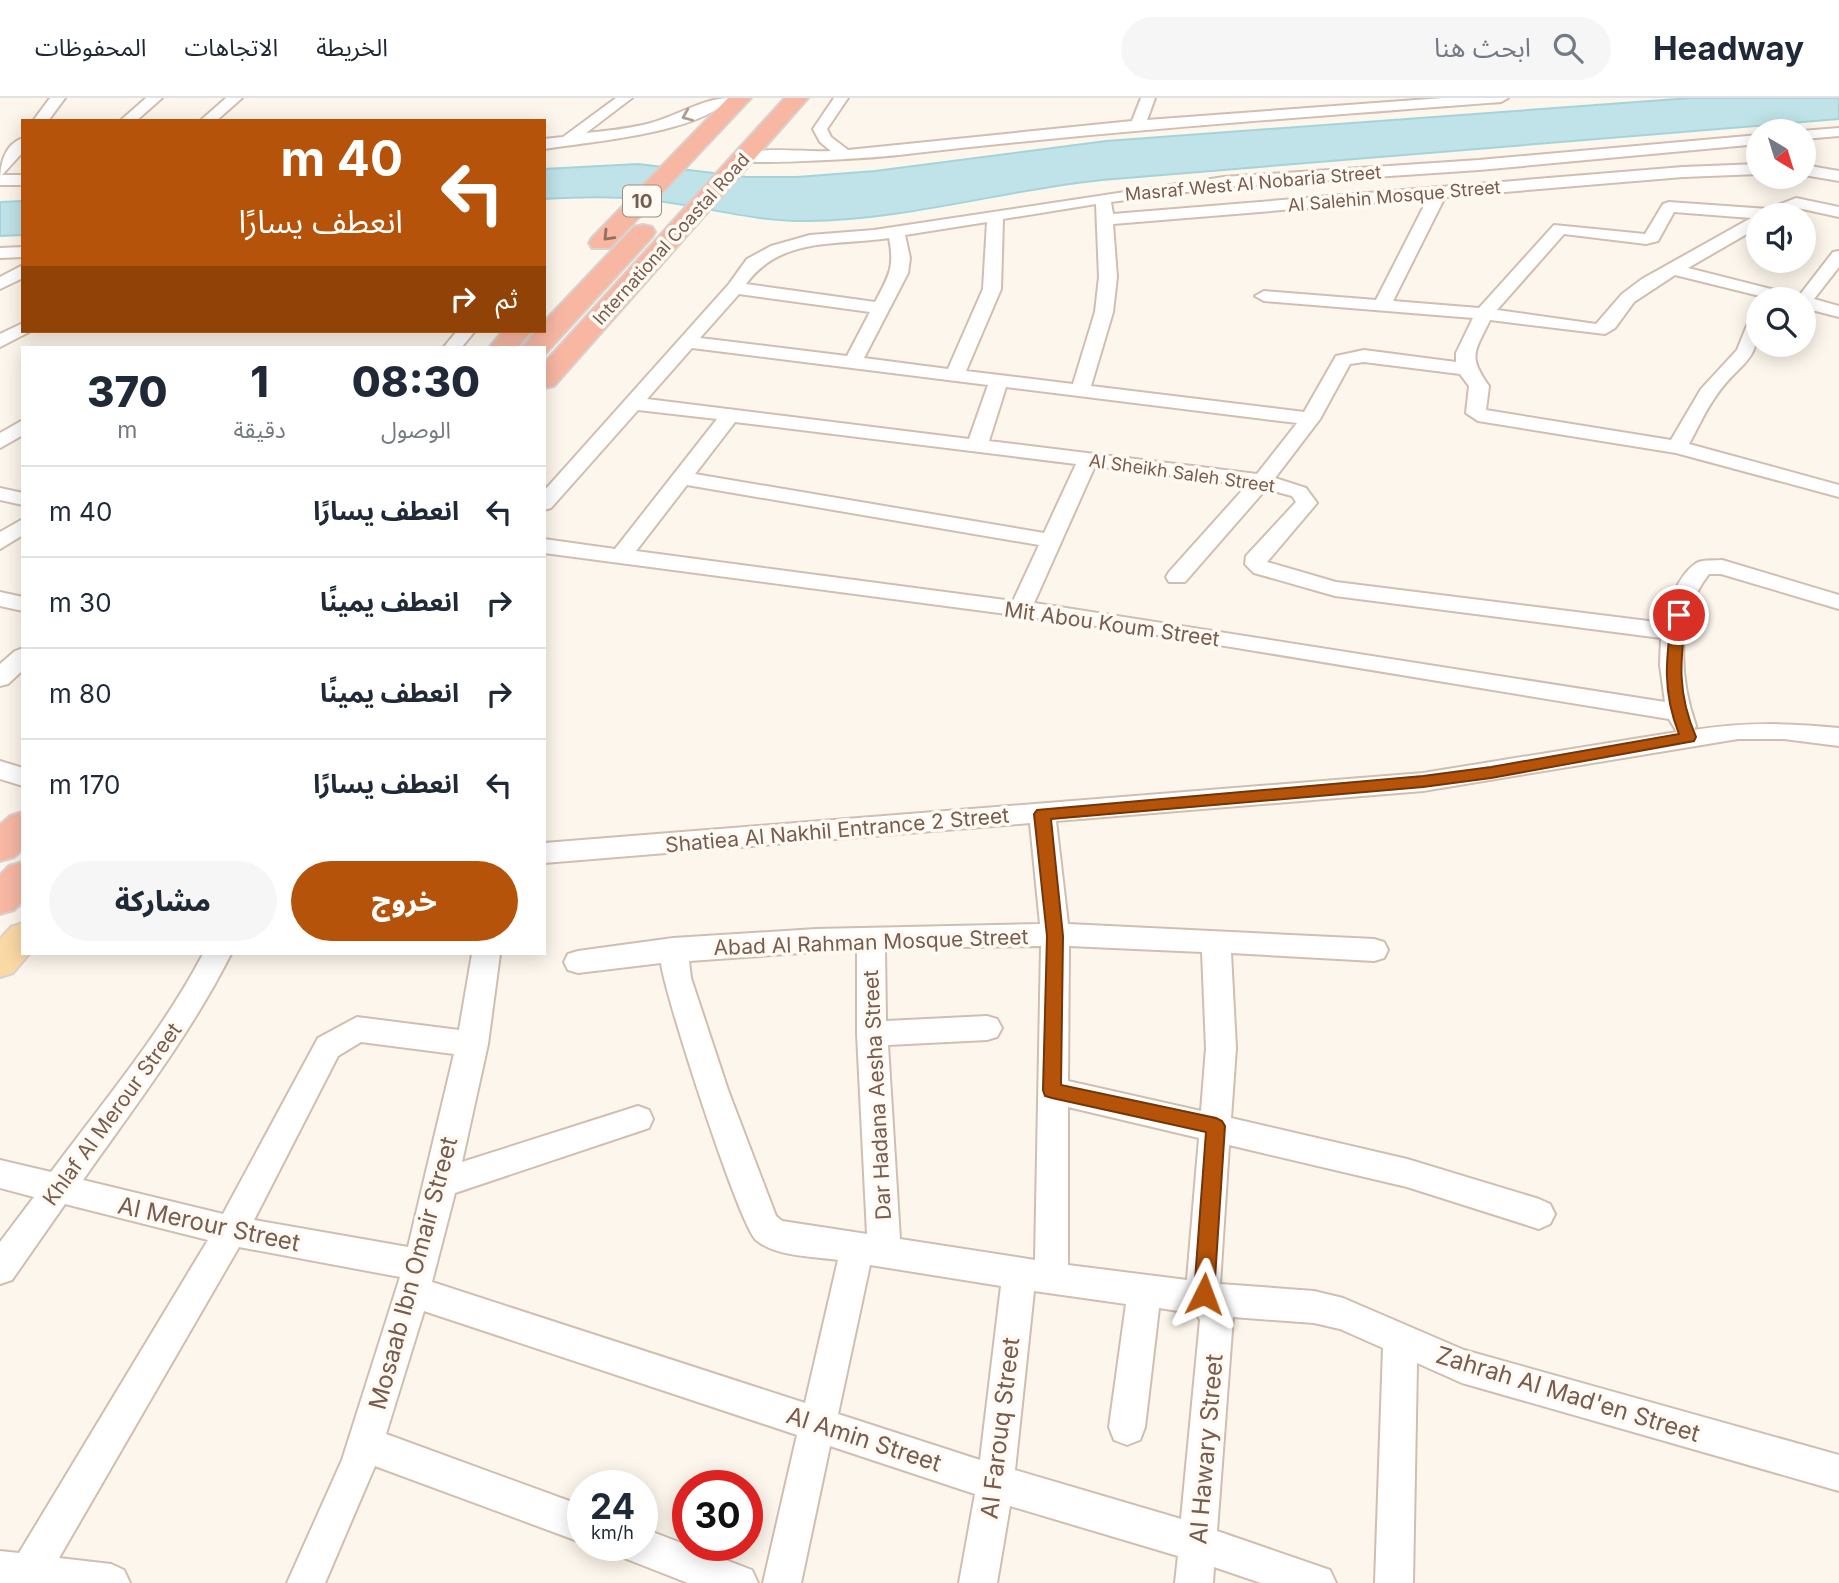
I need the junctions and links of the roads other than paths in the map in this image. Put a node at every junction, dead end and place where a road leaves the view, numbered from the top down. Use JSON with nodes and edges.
{"nodes":[{"id":1,"x":58,"y":98,"type":"edge"},
{"id":2,"x":155,"y":98,"type":"edge"},
{"id":3,"x":235,"y":98,"type":"edge"},
{"id":4,"x":625,"y":98,"type":"edge"},
{"id":5,"x":724,"y":98,"type":"edge"},
{"id":6,"x":740,"y":98,"type":"edge"},
{"id":7,"x":769,"y":98,"type":"edge"},
{"id":8,"x":797,"y":98,"type":"edge"},
{"id":9,"x":841,"y":98,"type":"edge"},
{"id":10,"x":1148,"y":98,"type":"edge"},
{"id":11,"x":1501,"y":98,"type":"edge"},
{"id":12,"x":42,"y":119,"type":"edge"},
{"id":13,"x":129,"y":119,"type":"edge"},
{"id":14,"x":209,"y":119,"type":"edge"},
{"id":15,"x":1138,"y":125,"type":"junction"},
{"id":16,"x":771,"y":126,"type":"junction"},
{"id":17,"x":648,"y":129,"type":"junction"},
{"id":18,"x":1839,"y":132,"type":"edge"},
{"id":19,"x":1816,"y":134,"type":"edge"},
{"id":20,"x":1746,"y":140,"type":"edge"},
{"id":21,"x":566,"y":141,"type":"junction"},
{"id":22,"x":546,"y":144,"type":"edge"},
{"id":23,"x":21,"y":145,"type":"edge"},
{"id":24,"x":691,"y":149,"type":"junction"},
{"id":25,"x":1839,"y":149,"type":"edge"},
{"id":26,"x":1816,"y":150,"type":"edge"},
{"id":27,"x":731,"y":155,"type":"junction"},
{"id":28,"x":845,"y":155,"type":"junction"},
{"id":29,"x":1746,"y":170,"type":"edge"},
{"id":30,"x":0,"y":171,"type":"edge"},
{"id":31,"x":1683,"y":172,"type":"joint"},
{"id":32,"x":1816,"y":172,"type":"edge"},
{"id":33,"x":1839,"y":176,"type":"edge"},
{"id":34,"x":0,"y":180,"type":"edge"},
{"id":35,"x":21,"y":180,"type":"edge"},
{"id":36,"x":1438,"y":192,"type":"junction"},
{"id":37,"x":1104,"y":198,"type":"junction"},
{"id":38,"x":1816,"y":207,"type":"edge"},
{"id":39,"x":1839,"y":212,"type":"edge"},
{"id":40,"x":995,"y":215,"type":"junction"},
{"id":41,"x":1746,"y":215,"type":"edge"},
{"id":42,"x":1105,"y":220,"type":"junction"},
{"id":43,"x":1746,"y":228,"type":"edge"},
{"id":44,"x":896,"y":232,"type":"junction"},
{"id":45,"x":21,"y":252,"type":"edge"},
{"id":46,"x":0,"y":253,"type":"edge"},
{"id":47,"x":1839,"y":256,"type":"edge"},
{"id":48,"x":753,"y":263,"type":"joint"},
{"id":49,"x":1673,"y":269,"type":"junction"},
{"id":50,"x":21,"y":271,"type":"edge"},
{"id":51,"x":572,"y":275,"type":"dead end"},
{"id":52,"x":0,"y":284,"type":"edge"},
{"id":53,"x":1815,"y":287,"type":"edge"},
{"id":54,"x":735,"y":288,"type":"junction"},
{"id":55,"x":1746,"y":290,"type":"edge"},
{"id":56,"x":1264,"y":296,"type":"dead end"},
{"id":57,"x":1816,"y":305,"type":"edge"},
{"id":58,"x":1382,"y":306,"type":"junction"},
{"id":59,"x":881,"y":308,"type":"junction"},
{"id":60,"x":1839,"y":312,"type":"edge"},
{"id":61,"x":1484,"y":314,"type":"junction"},
{"id":62,"x":21,"y":329,"type":"edge"},
{"id":63,"x":517,"y":333,"type":"edge"},
{"id":64,"x":1,"y":340,"type":"edge"},
{"id":65,"x":687,"y":342,"type":"junction"},
{"id":66,"x":504,"y":346,"type":"edge"},
{"id":67,"x":537,"y":346,"type":"edge"},
{"id":68,"x":1746,"y":350,"type":"edge"},
{"id":69,"x":852,"y":364,"type":"junction"},
{"id":70,"x":1466,"y":369,"type":"junction"},
{"id":71,"x":954,"y":376,"type":"junction"},
{"id":72,"x":546,"y":378,"type":"edge"},
{"id":73,"x":998,"y":382,"type":"junction"},
{"id":74,"x":1080,"y":391,"type":"junction"},
{"id":75,"x":632,"y":403,"type":"junction"},
{"id":76,"x":729,"y":417,"type":"junction"},
{"id":77,"x":1310,"y":419,"type":"junction"},
{"id":78,"x":21,"y":427,"type":"edge"},
{"id":79,"x":0,"y":442,"type":"edge"},
{"id":80,"x":977,"y":446,"type":"junction"},
{"id":81,"x":1677,"y":447,"type":"junction"},
{"id":82,"x":1088,"y":460,"type":"junction"},
{"id":83,"x":681,"y":478,"type":"junction"},
{"id":84,"x":1262,"y":481,"type":"junction"},
{"id":85,"x":1839,"y":491,"type":"edge"},
{"id":86,"x":0,"y":494,"type":"edge"},
{"id":87,"x":21,"y":499,"type":"edge"},
{"id":88,"x":546,"y":502,"type":"edge"},
{"id":89,"x":21,"y":526,"type":"edge"},
{"id":90,"x":1049,"y":540,"type":"junction"},
{"id":91,"x":0,"y":542,"type":"edge"},
{"id":92,"x":546,"y":547,"type":"edge"},
{"id":93,"x":620,"y":557,"type":"junction"},
{"id":94,"x":1177,"y":577,"type":"dead end"},
{"id":95,"x":0,"y":599,"type":"edge"},
{"id":96,"x":1839,"y":602,"type":"edge"},
{"id":97,"x":21,"y":604,"type":"edge"},
{"id":98,"x":1020,"y":610,"type":"junction"},
{"id":99,"x":1674,"y":632,"type":"junction"},
{"id":100,"x":21,"y":658,"type":"edge"},
{"id":101,"x":0,"y":678,"type":"edge"},
{"id":102,"x":1678,"y":712,"type":"junction"},
{"id":103,"x":1688,"y":737,"type":"junction"},
{"id":104,"x":1839,"y":737,"type":"edge"},
{"id":105,"x":0,"y":770,"type":"edge"},
{"id":106,"x":21,"y":776,"type":"edge"},
{"id":107,"x":1042,"y":814,"type":"junction"},
{"id":108,"x":21,"y":828,"type":"edge"},
{"id":109,"x":0,"y":848,"type":"edge"},
{"id":110,"x":546,"y":853,"type":"edge"},
{"id":111,"x":21,"y":879,"type":"edge"},
{"id":112,"x":0,"y":899,"type":"edge"},
{"id":113,"x":1055,"y":936,"type":"junction"},
{"id":114,"x":21,"y":939,"type":"edge"},
{"id":115,"x":871,"y":939,"type":"junction"},
{"id":116,"x":1216,"y":942,"type":"junction"},
{"id":117,"x":673,"y":949,"type":"junction"},
{"id":118,"x":1374,"y":950,"type":"dead end"},
{"id":119,"x":216,"y":955,"type":"edge"},
{"id":120,"x":486,"y":955,"type":"edge"},
{"id":121,"x":578,"y":962,"type":"dead end"},
{"id":122,"x":0,"y":963,"type":"edge"},
{"id":123,"x":987,"y":1028,"type":"dead end"},
{"id":124,"x":872,"y":1034,"type":"junction"},
{"id":125,"x":473,"y":1044,"type":"junction"},
{"id":126,"x":1052,"y":1090,"type":"junction"},
{"id":127,"x":638,"y":1119,"type":"dead end"},
{"id":128,"x":1216,"y":1126,"type":"junction"},
{"id":129,"x":0,"y":1174,"type":"edge"},
{"id":130,"x":439,"y":1184,"type":"junction"},
{"id":131,"x":57,"y":1190,"type":"junction"},
{"id":132,"x":1539,"y":1214,"type":"dead end"},
{"id":133,"x":230,"y":1231,"type":"junction"},
{"id":134,"x":870,"y":1249,"type":"junction"},
{"id":135,"x":0,"y":1269,"type":"edge"},
{"id":136,"x":1035,"y":1275,"type":"junction"},
{"id":137,"x":416,"y":1278,"type":"junction"},
{"id":138,"x":1145,"y":1290,"type":"junction"},
{"id":139,"x":1207,"y":1299,"type":"junction"},
{"id":140,"x":1400,"y":1338,"type":"junction"},
{"id":141,"x":818,"y":1423,"type":"junction"},
{"id":142,"x":1127,"y":1427,"type":"dead end"},
{"id":143,"x":365,"y":1444,"type":"junction"},
{"id":144,"x":1839,"y":1473,"type":"edge"},
{"id":145,"x":995,"y":1483,"type":"junction"},
{"id":146,"x":567,"y":1519,"type":"edge"},
{"id":147,"x":1198,"y":1543,"type":"junction"},
{"id":148,"x":658,"y":1553,"type":"edge"},
{"id":149,"x":14,"y":1572,"type":"edge"},
{"id":150,"x":111,"y":1583,"type":"edge"},
{"id":151,"x":306,"y":1583,"type":"edge"},
{"id":152,"x":739,"y":1583,"type":"edge"},
{"id":153,"x":782,"y":1583,"type":"edge"},
{"id":154,"x":978,"y":1583,"type":"edge"},
{"id":155,"x":1194,"y":1583,"type":"edge"},
{"id":156,"x":1317,"y":1583,"type":"edge"},
{"id":157,"x":1394,"y":1583,"type":"edge"}],
"edges":[{"from":1,"to":12,"type":"street"},
{"from":2,"to":13,"type":"street"},
{"from":3,"to":14,"type":"street"},
{"from":4,"to":21,"type":"street"},
{"from":5,"to":17,"type":"street","one_way":true},
{"from":6,"to":24,"type":"highway","number":"10"},
{"from":7,"to":27,"type":"highway"},
{"from":8,"to":16,"type":"highway","name":"International Coastal Road","number":"10"},
{"from":9,"to":28,"type":"street"},
{"from":10,"to":15,"type":"street"},
{"from":11,"to":15,"type":"street"},
{"from":15,"to":28,"type":"street"},
{"from":16,"to":27,"type":"highway","name":"International Coastal Road","number":"10"},
{"from":16,"to":28,"type":"street"},
{"from":17,"to":21,"type":"street"},
{"from":17,"to":24,"type":"street"},
{"from":18,"to":19,"type":"street"},
{"from":20,"to":37,"type":"street","name":"Masraf West Al Nobaria Street"},
{"from":21,"to":22,"type":"street"},
{"from":23,"to":30,"type":"street"},
{"from":24,"to":51,"type":"highway","number":"10","one_way":true},
{"from":25,"to":26,"type":"street"},
{"from":27,"to":28,"type":"street"},
{"from":27,"to":67,"type":"highway"},
{"from":27,"to":72,"type":"highway","name":"International Coastal Road","number":"10"},
{"from":29,"to":31,"type":"street"},
{"from":31,"to":36,"type":"street","name":"Al Salehin Mosque Street"},
{"from":32,"to":33,"type":"street"},
{"from":34,"to":35,"type":"street"},
{"from":36,"to":42,"type":"street","name":"Al Salehin Mosque Street"},
{"from":36,"to":58,"type":"street"},
{"from":37,"to":40,"type":"street","name":"Masraf West Al Nobaria Street"},
{"from":37,"to":42,"type":"street"},
{"from":38,"to":39,"type":"street"},
{"from":40,"to":44,"type":"street","name":"Masraf West Al Nobaria Street"},
{"from":40,"to":71,"type":"street"},
{"from":41,"to":61,"type":"street"},
{"from":42,"to":74,"type":"street"},
{"from":43,"to":49,"type":"street"},
{"from":44,"to":48,"type":"street","name":"Masraf West Al Nobaria Street"},
{"from":44,"to":59,"type":"street"},
{"from":45,"to":46,"type":"street"},
{"from":47,"to":53,"type":"street"},
{"from":48,"to":54,"type":"street"},
{"from":49,"to":55,"type":"street"},
{"from":49,"to":61,"type":"street"},
{"from":50,"to":52,"type":"street"},
{"from":54,"to":59,"type":"street"},
{"from":54,"to":65,"type":"street"},
{"from":56,"to":58,"type":"street"},
{"from":57,"to":60,"type":"street"},
{"from":58,"to":61,"type":"street"},
{"from":59,"to":69,"type":"street"},
{"from":61,"to":70,"type":"street"},
{"from":62,"to":64,"type":"street"},
{"from":63,"to":66,"type":"highway"},
{"from":65,"to":69,"type":"street"},
{"from":65,"to":75,"type":"street"},
{"from":68,"to":81,"type":"street"},
{"from":69,"to":71,"type":"street"},
{"from":70,"to":77,"type":"street"},
{"from":70,"to":81,"type":"street"},
{"from":71,"to":73,"type":"street"},
{"from":73,"to":74,"type":"street"},
{"from":73,"to":80,"type":"street"},
{"from":74,"to":77,"type":"street"},
{"from":75,"to":76,"type":"street","name":"Al Sheikh Saleh Street"},
{"from":75,"to":88,"type":"street"},
{"from":76,"to":80,"type":"street","name":"Al Sheikh Saleh Street"},
{"from":76,"to":83,"type":"street"},
{"from":77,"to":84,"type":"street"},
{"from":78,"to":79,"type":"street"},
{"from":80,"to":82,"type":"street","name":"Al Sheikh Saleh Street"},
{"from":81,"to":85,"type":"street"},
{"from":82,"to":84,"type":"street","name":"Al Sheikh Saleh Street"},
{"from":82,"to":90,"type":"street"},
{"from":83,"to":90,"type":"street"},
{"from":83,"to":93,"type":"street"},
{"from":84,"to":94,"type":"street"},
{"from":84,"to":99,"type":"street","name":"Al Sheikh Saleh Street"},
{"from":86,"to":87,"type":"street"},
{"from":89,"to":91,"type":"street"},
{"from":90,"to":98,"type":"street"},
{"from":92,"to":93,"type":"street","name":"Mit Abou Koum Street"},
{"from":93,"to":98,"type":"street","name":"Mit Abou Koum Street"},
{"from":95,"to":97,"type":"street"},
{"from":96,"to":99,"type":"street"},
{"from":98,"to":102,"type":"street","name":"Mit Abou Koum Street"},
{"from":99,"to":102,"type":"street"},
{"from":100,"to":101,"type":"street"},
{"from":102,"to":103,"type":"street"},
{"from":103,"to":104,"type":"street","name":"Shatiea Al Nakhil Entrance 2 Street"},
{"from":103,"to":107,"type":"street","name":"Shatiea Al Nakhil Entrance 2 Street"},
{"from":105,"to":106,"type":"street"},
{"from":107,"to":110,"type":"street","name":"Shatiea Al Nakhil Entrance 2 Street"},
{"from":107,"to":113,"type":"street","name":"Al Farouq Street"},
{"from":108,"to":109,"type":"highway"},
{"from":111,"to":112,"type":"highway"},
{"from":113,"to":115,"type":"street","name":"Abad Al Rahman Mosque Street"},
{"from":113,"to":116,"type":"street","name":"Abad Al Rahman Mosque Street"},
{"from":113,"to":126,"type":"street","name":"Al Farouq Street"},
{"from":114,"to":122,"type":"main road"},
{"from":115,"to":117,"type":"street","name":"Abad Al Rahman Mosque Street"},
{"from":115,"to":124,"type":"street","name":"Dar Hadana Aesha Street"},
{"from":116,"to":118,"type":"street","name":"Abad Al Rahman Mosque Street"},
{"from":116,"to":128,"type":"street","name":"Al Hawary Street"},
{"from":117,"to":121,"type":"street","name":"Abad Al Rahman Mosque Street"},
{"from":117,"to":134,"type":"street","name":"Zahrah Al Mad'en Street"},
{"from":119,"to":131,"type":"street","name":"Khlaf Al Merour Street"},
{"from":120,"to":125,"type":"street","name":"Mosaab Ibn Omair Street"},
{"from":123,"to":124,"type":"street"},
{"from":124,"to":134,"type":"street","name":"Dar Hadana Aesha Street"},
{"from":125,"to":130,"type":"street","name":"Mosaab Ibn Omair Street"},
{"from":125,"to":133,"type":"street"},
{"from":126,"to":128,"type":"street"},
{"from":126,"to":136,"type":"street","name":"Al Farouq Street"},
{"from":127,"to":130,"type":"street"},
{"from":128,"to":132,"type":"street"},
{"from":128,"to":139,"type":"street","name":"Al Hawary Street"},
{"from":129,"to":131,"type":"street","name":"Al Merour Street"},
{"from":130,"to":137,"type":"street","name":"Mosaab Ibn Omair Street"},
{"from":131,"to":133,"type":"street","name":"Al Merour Street"},
{"from":131,"to":135,"type":"street","name":"Khlaf Al Merour Street"},
{"from":133,"to":137,"type":"street","name":"Al Merour Street"},
{"from":133,"to":149,"type":"street"},
{"from":134,"to":136,"type":"street","name":"Zahrah Al Mad'en Street"},
{"from":134,"to":141,"type":"street","name":"Dar Hadana Aesha Street"},
{"from":136,"to":138,"type":"street","name":"Zahrah Al Mad'en Street"},
{"from":136,"to":145,"type":"street","name":"Al Farouq Street"},
{"from":137,"to":141,"type":"street","name":"Al Amin Street"},
{"from":137,"to":143,"type":"street","name":"Mosaab Ibn Omair Street"},
{"from":138,"to":139,"type":"street","name":"Zahrah Al Mad'en Street"},
{"from":138,"to":142,"type":"street"},
{"from":139,"to":140,"type":"street","name":"Zahrah Al Mad'en Street"},
{"from":139,"to":147,"type":"street","name":"Al Hawary Street"},
{"from":140,"to":144,"type":"street","name":"Zahrah Al Mad'en Street"},
{"from":140,"to":157,"type":"street"},
{"from":141,"to":145,"type":"street","name":"Al Amin Street"},
{"from":141,"to":153,"type":"street","name":"Dar Hadana Aesha Street"},
{"from":143,"to":146,"type":"street"},
{"from":143,"to":151,"type":"street","name":"Mosaab Ibn Omair Street"},
{"from":145,"to":147,"type":"street","name":"Al Amin Street"},
{"from":145,"to":154,"type":"street","name":"Al Farouq Street"},
{"from":147,"to":155,"type":"street","name":"Al Hawary Street"},
{"from":147,"to":156,"type":"street","name":"Al Amin Street"},
{"from":148,"to":152,"type":"street"},
{"from":149,"to":150,"type":"street"}]}
